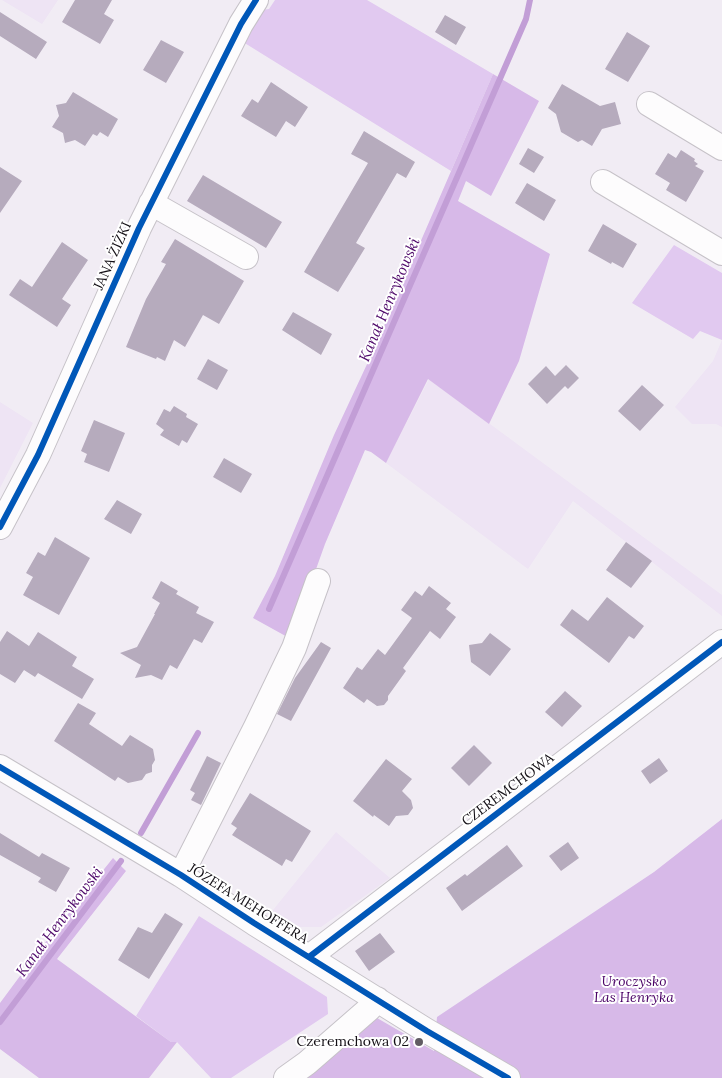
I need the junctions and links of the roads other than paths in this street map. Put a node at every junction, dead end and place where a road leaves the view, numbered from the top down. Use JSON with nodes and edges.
{"nodes":[{"id":1,"x":256,"y":0,"type":"edge"},
{"id":2,"x":648,"y":104,"type":"dead end"},
{"id":3,"x":722,"y":148,"type":"edge"},
{"id":4,"x":604,"y":182,"type":"dead end"},
{"id":5,"x":151,"y":203,"type":"junction"},
{"id":6,"x":722,"y":253,"type":"edge"},
{"id":7,"x":246,"y":257,"type":"dead end"},
{"id":8,"x":0,"y":527,"type":"edge"},
{"id":9,"x":318,"y":581,"type":"dead end"},
{"id":10,"x":722,"y":642,"type":"edge"},
{"id":11,"x":0,"y":766,"type":"edge"},
{"id":12,"x":181,"y":876,"type":"junction"},
{"id":13,"x":309,"y":957,"type":"junction"},
{"id":14,"x":376,"y":999,"type":"junction"},
{"id":15,"x":286,"y":1078,"type":"edge"},
{"id":16,"x":508,"y":1078,"type":"edge"}],
"edges":[{"from":1,"to":5,"type":"street","name":"JANA ŻIŻKI"},
{"from":2,"to":3,"type":"street"},
{"from":4,"to":6,"type":"street"},
{"from":5,"to":7,"type":"street"},
{"from":5,"to":8,"type":"street","name":"JANA ŻIŻKI"},
{"from":9,"to":12,"type":"street"},
{"from":10,"to":13,"type":"street","name":"CZEREMCHOWA"},
{"from":11,"to":12,"type":"street","name":"JÓZEFA MEHOFFERA"},
{"from":12,"to":13,"type":"street","name":"JÓZEFA MEHOFFERA"},
{"from":13,"to":14,"type":"street","name":"JÓZEFA MEHOFFERA"},
{"from":14,"to":15,"type":"street"},
{"from":14,"to":16,"type":"street","name":"JÓZEFA MEHOFFERA"}]}
